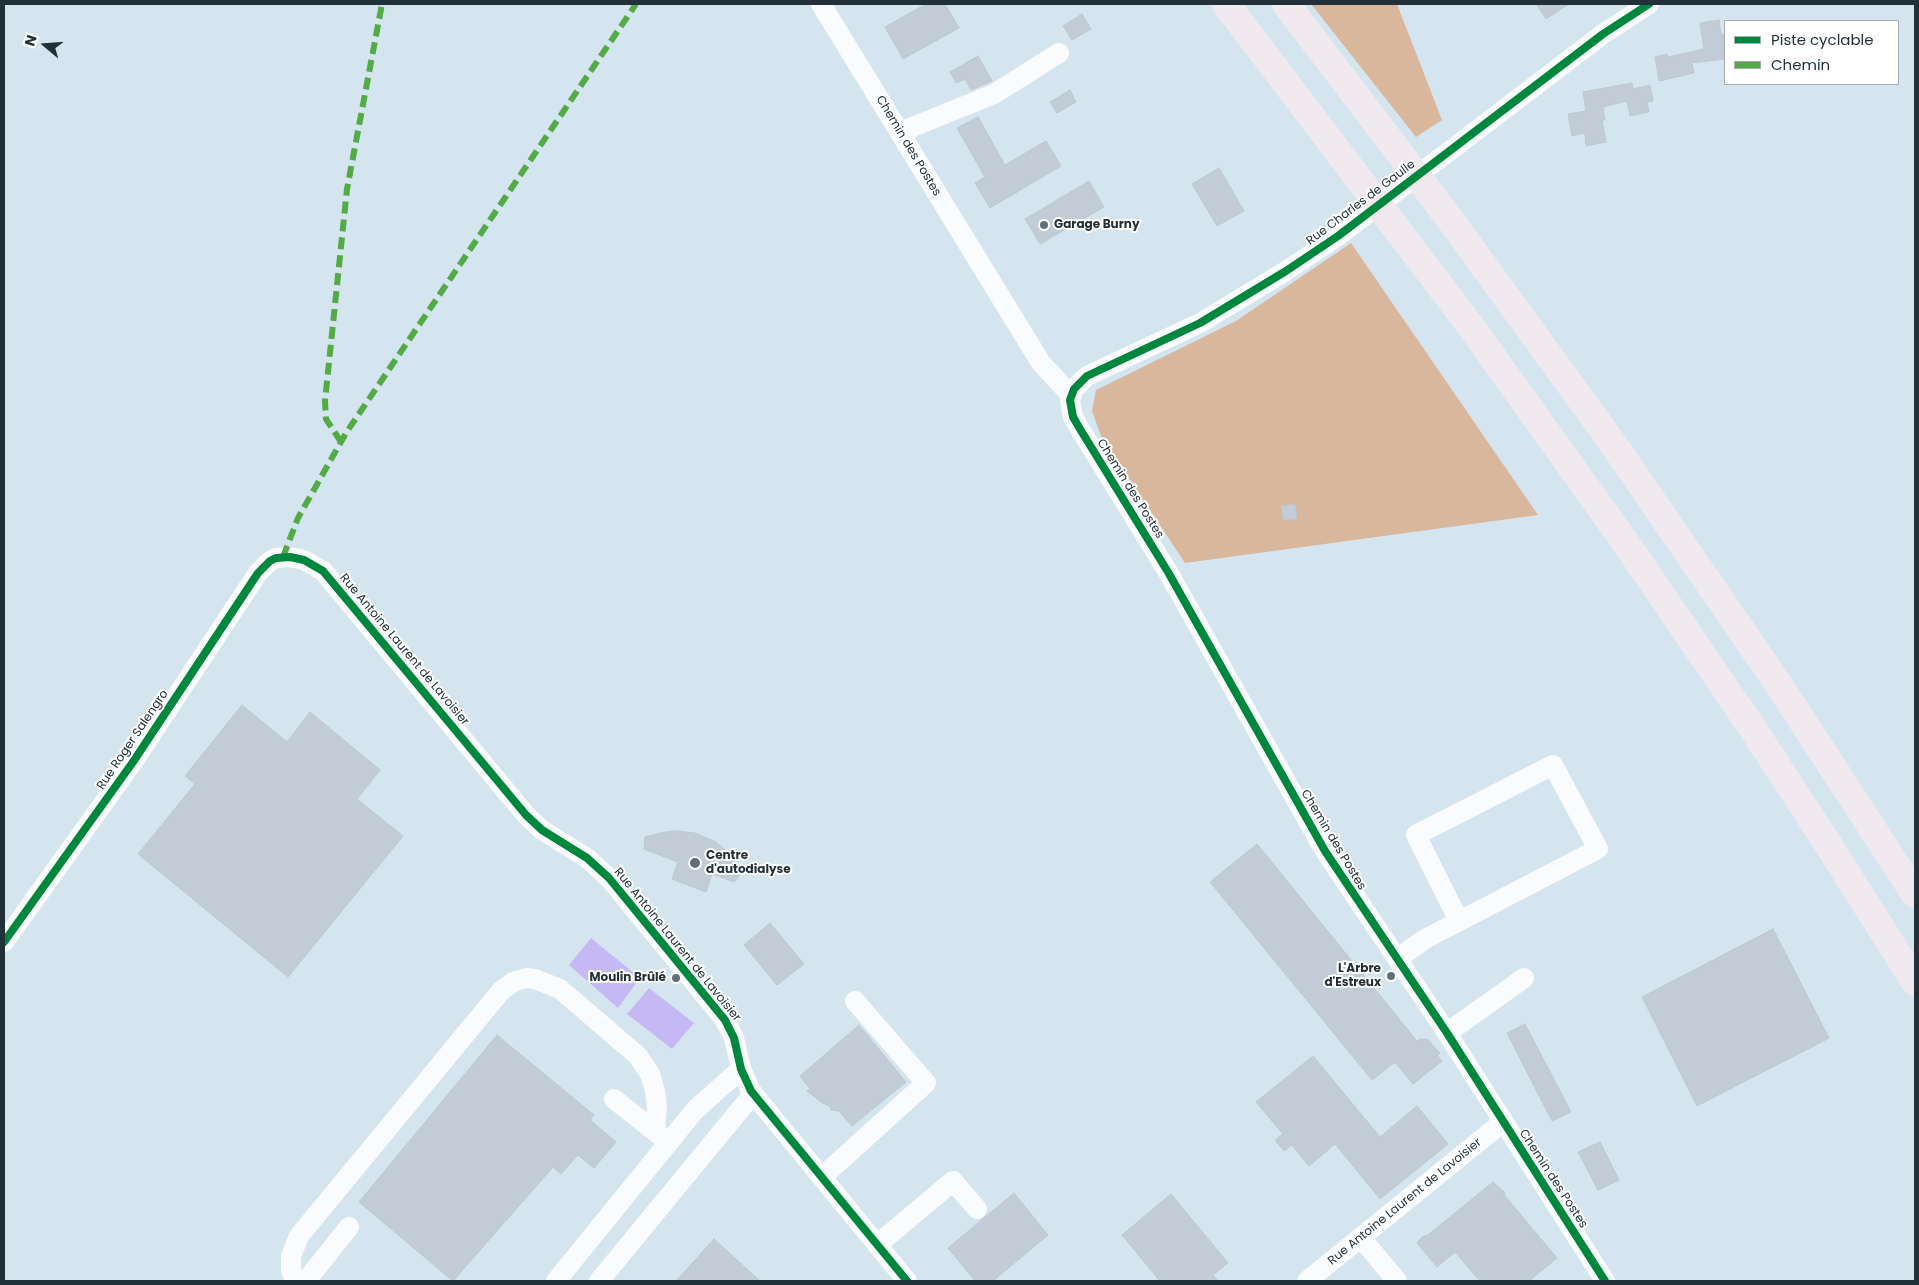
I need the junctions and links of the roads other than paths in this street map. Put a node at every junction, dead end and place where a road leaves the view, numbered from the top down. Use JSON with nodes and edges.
{"nodes":[{"id":1,"x":821,"y":4,"type":"edge"},
{"id":2,"x":1207,"y":4,"type":"edge"},
{"id":3,"x":1226,"y":4,"type":"edge"},
{"id":4,"x":1649,"y":4,"type":"edge"},
{"id":5,"x":1287,"y":5,"type":"edge"},
{"id":6,"x":1059,"y":53,"type":"dead end"},
{"id":7,"x":900,"y":132,"type":"junction"},
{"id":8,"x":1352,"y":168,"type":"junction"},
{"id":9,"x":1071,"y":395,"type":"junction"},
{"id":10,"x":283,"y":557,"type":"joint"},
{"id":11,"x":1915,"y":894,"type":"edge"},
{"id":12,"x":1459,"y":921,"type":"junction"},
{"id":13,"x":4,"y":942,"type":"edge"},
{"id":14,"x":1398,"y":959,"type":"junction"},
{"id":15,"x":1524,"y":978,"type":"dead end"},
{"id":16,"x":1915,"y":982,"type":"edge"},
{"id":17,"x":855,"y":1001,"type":"dead end"},
{"id":18,"x":1447,"y":1033,"type":"junction"},
{"id":19,"x":741,"y":1068,"type":"junction"},
{"id":20,"x":753,"y":1094,"type":"junction"},
{"id":21,"x":614,"y":1099,"type":"dead end"},
{"id":22,"x":1502,"y":1122,"type":"junction"},
{"id":23,"x":662,"y":1137,"type":"junction"},
{"id":24,"x":822,"y":1177,"type":"junction"},
{"id":25,"x":977,"y":1208,"type":"dead end"},
{"id":26,"x":349,"y":1227,"type":"dead end"},
{"id":27,"x":1361,"y":1238,"type":"junction"},
{"id":28,"x":877,"y":1245,"type":"junction"},
{"id":29,"x":295,"y":1281,"type":"edge"},
{"id":30,"x":306,"y":1281,"type":"edge"},
{"id":31,"x":556,"y":1281,"type":"edge"},
{"id":32,"x":599,"y":1281,"type":"edge"},
{"id":33,"x":908,"y":1281,"type":"edge"},
{"id":34,"x":1307,"y":1281,"type":"edge"},
{"id":35,"x":1397,"y":1281,"type":"edge"},
{"id":36,"x":1605,"y":1281,"type":"edge"}],
"edges":[{"from":1,"to":7,"type":"street","name":"Chemin des Postes"},
{"from":2,"to":8,"type":"highway"},
{"from":3,"to":8,"type":"highway"},
{"from":4,"to":9,"type":"street","name":"Rue Charles de Gaulle"},
{"from":5,"to":11,"type":"highway"},
{"from":6,"to":7,"type":"street"},
{"from":7,"to":9,"type":"street","name":"Chemin des Postes"},
{"from":8,"to":16,"type":"highway"},
{"from":9,"to":14,"type":"street","name":"Chemin des Postes"},
{"from":10,"to":13,"type":"street","name":"Rue Roger Salengro"},
{"from":10,"to":19,"type":"street","name":"Rue Antoine Laurent de Lavoisier"},
{"from":12,"to":12,"type":"street"},
{"from":12,"to":14,"type":"street"},
{"from":14,"to":18,"type":"street","name":"Chemin des Postes"},
{"from":15,"to":18,"type":"street"},
{"from":17,"to":24,"type":"street"},
{"from":18,"to":22,"type":"street","name":"Chemin des Postes"},
{"from":19,"to":20,"type":"street","name":"Rue Antoine Laurent de Lavoisier"},
{"from":19,"to":23,"type":"street"},
{"from":20,"to":24,"type":"street","name":"Rue Antoine Laurent de Lavoisier"},
{"from":20,"to":32,"type":"street"},
{"from":21,"to":23,"type":"street"},
{"from":22,"to":27,"type":"street","name":"Rue Antoine Laurent de Lavoisier"},
{"from":22,"to":36,"type":"street","name":"Chemin des Postes"},
{"from":23,"to":29,"type":"street"},
{"from":23,"to":31,"type":"street"},
{"from":24,"to":28,"type":"street","name":"Rue Antoine Laurent de Lavoisier"},
{"from":25,"to":28,"type":"street"},
{"from":26,"to":30,"type":"street"},
{"from":27,"to":34,"type":"street","name":"Rue Antoine Laurent de Lavoisier"},
{"from":27,"to":35,"type":"street"},
{"from":28,"to":33,"type":"street","name":"Rue Antoine Laurent de Lavoisier"}]}
